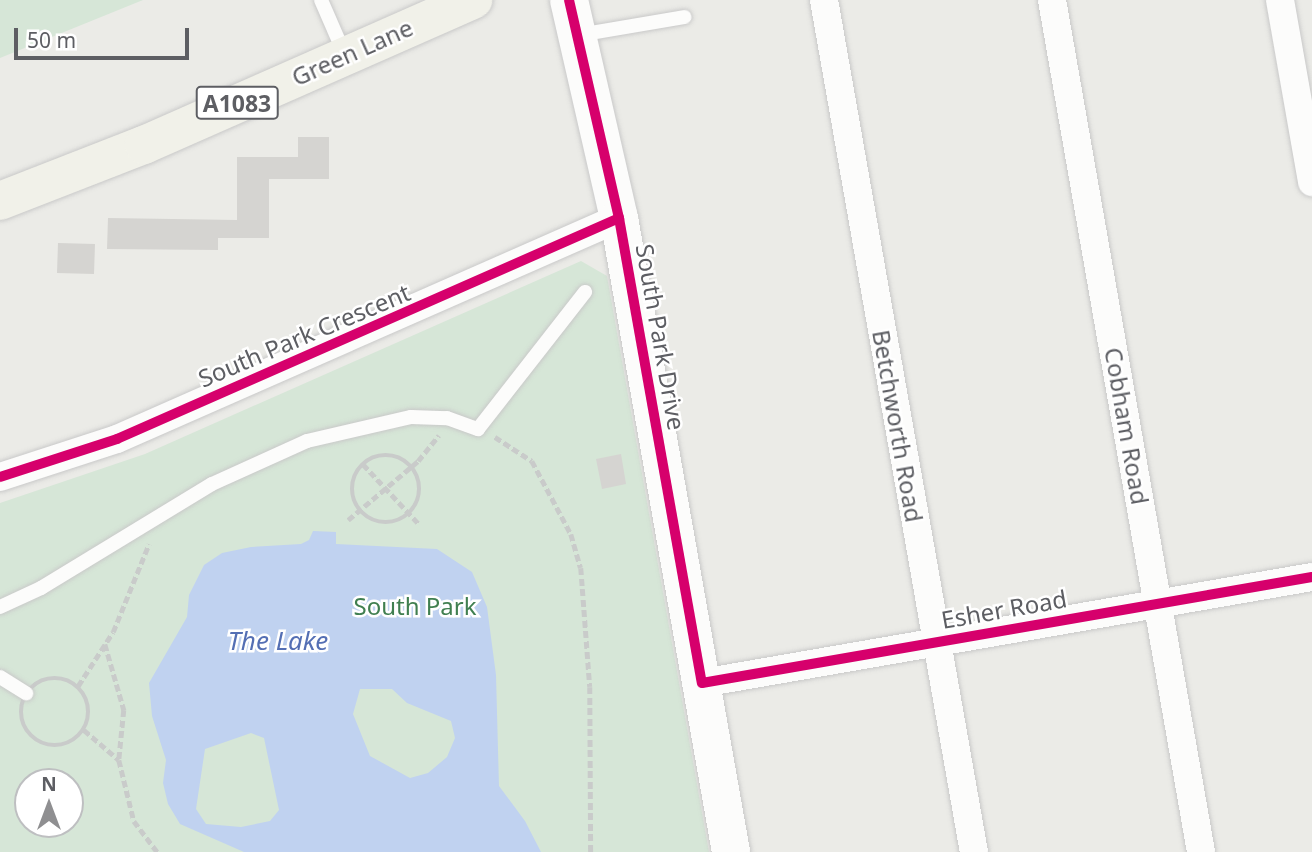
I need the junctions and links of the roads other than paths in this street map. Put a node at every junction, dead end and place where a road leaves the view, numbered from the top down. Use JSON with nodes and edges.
{"nodes":[{"id":1,"x":321,"y":0,"type":"edge"},
{"id":2,"x":472,"y":0,"type":"edge"},
{"id":3,"x":824,"y":0,"type":"edge"},
{"id":4,"x":1052,"y":0,"type":"edge"},
{"id":5,"x":1280,"y":0,"type":"edge"},
{"id":6,"x":684,"y":17,"type":"dead end"},
{"id":7,"x":574,"y":18,"type":"edge"},
{"id":8,"x":345,"y":55,"type":"junction"},
{"id":9,"x":1312,"y":182,"type":"edge"},
{"id":10,"x":0,"y":201,"type":"edge"},
{"id":11,"x":619,"y":218,"type":"junction"},
{"id":12,"x":585,"y":292,"type":"dead end"},
{"id":13,"x":0,"y":477,"type":"edge"},
{"id":14,"x":1312,"y":577,"type":"edge"},
{"id":15,"x":1158,"y":604,"type":"junction"},
{"id":16,"x":0,"y":607,"type":"edge"},
{"id":17,"x":936,"y":641,"type":"junction"},
{"id":18,"x":0,"y":677,"type":"edge"},
{"id":19,"x":702,"y":683,"type":"junction"},
{"id":20,"x":26,"y":693,"type":"road end"},
{"id":21,"x":731,"y":852,"type":"edge"},
{"id":22,"x":974,"y":852,"type":"edge"},
{"id":23,"x":1201,"y":852,"type":"edge"}],
"edges":[{"from":1,"to":8,"type":"lane"},
{"from":2,"to":8,"type":"main road","name":"Green Lane","number":"A1083"},
{"from":3,"to":17,"type":"street","name":"Betchworth Road"},
{"from":4,"to":15,"type":"street","name":"Cobham Road"},
{"from":5,"to":9,"type":"street"},
{"from":6,"to":7,"type":"lane"},
{"from":7,"to":11,"type":"street","name":"South Park Drive"},
{"from":8,"to":10,"type":"main road","name":"Green Lane","number":"A1083"},
{"from":11,"to":13,"type":"street","name":"South Park Crescent"},
{"from":11,"to":19,"type":"street","name":"South Park Drive"},
{"from":12,"to":16,"type":"lane"},
{"from":14,"to":15,"type":"street","name":"Esher Road"},
{"from":15,"to":17,"type":"street","name":"Esher Road"},
{"from":15,"to":23,"type":"street","name":"Cobham Road"},
{"from":17,"to":19,"type":"street","name":"Esher Road"},
{"from":17,"to":22,"type":"street","name":"Betchworth Road"},
{"from":18,"to":20,"type":"lane"},
{"from":19,"to":21,"type":"street","name":"South Park Drive"}]}
